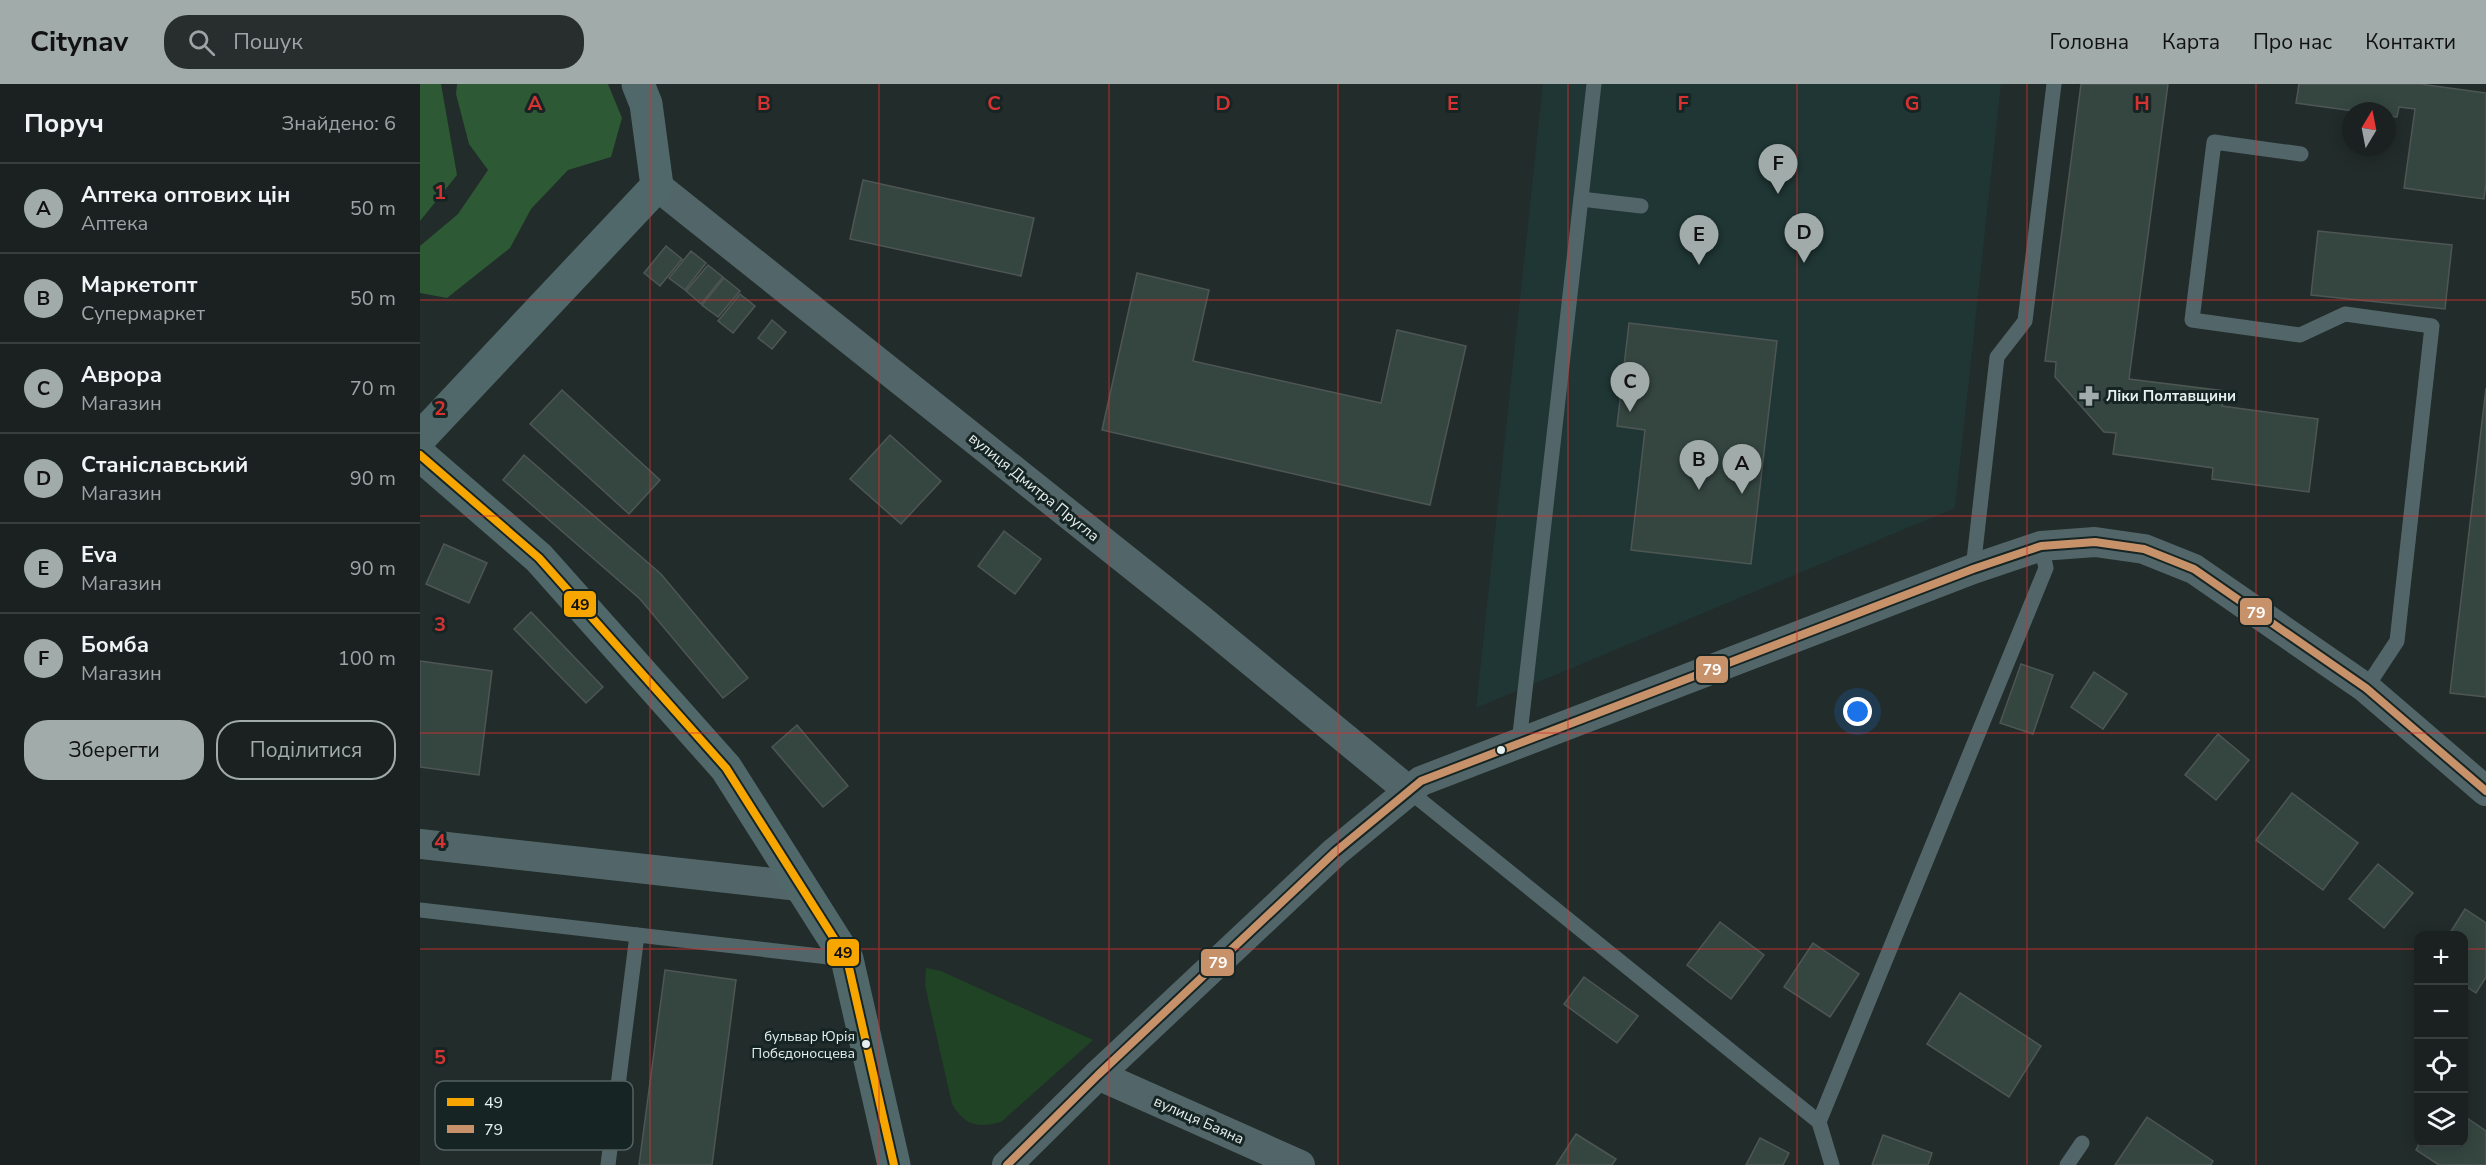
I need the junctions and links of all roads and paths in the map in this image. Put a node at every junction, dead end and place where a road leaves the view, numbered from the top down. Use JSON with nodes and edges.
{"nodes":[{"id":1,"x":638,"y":84,"type":"edge"},
{"id":2,"x":1594,"y":84,"type":"edge"},
{"id":3,"x":2054,"y":84,"type":"edge"},
{"id":4,"x":2301,"y":154,"type":"dead end"},
{"id":5,"x":657,"y":186,"type":"junction"},
{"id":6,"x":1581,"y":200,"type":"junction"},
{"id":7,"x":1641,"y":207,"type":"dead end"},
{"id":8,"x":420,"y":438,"type":"edge"},
{"id":9,"x":420,"y":455,"type":"edge"},
{"id":10,"x":2041,"y":546,"type":"junction"},
{"id":11,"x":1973,"y":569,"type":"junction"},
{"id":12,"x":2366,"y":688,"type":"junction"},
{"id":13,"x":1520,"y":743,"type":"junction"},
{"id":14,"x":1409,"y":791,"type":"junction"},
{"id":15,"x":2486,"y":791,"type":"edge"},
{"id":16,"x":420,"y":844,"type":"edge"},
{"id":17,"x":799,"y":886,"type":"junction"},
{"id":18,"x":420,"y":910,"type":"edge"},
{"id":19,"x":637,"y":935,"type":"junction"},
{"id":20,"x":847,"y":959,"type":"junction"},
{"id":21,"x":1098,"y":1075,"type":"junction"},
{"id":22,"x":619,"y":1081,"type":"edge"},
{"id":23,"x":1819,"y":1122,"type":"junction"},
{"id":24,"x":2082,"y":1143,"type":"dead end"},
{"id":25,"x":610,"y":1150,"type":"edge"},
{"id":26,"x":608,"y":1165,"type":"edge"},
{"id":27,"x":894,"y":1165,"type":"edge"},
{"id":28,"x":1007,"y":1165,"type":"edge"},
{"id":29,"x":1300,"y":1165,"type":"edge"},
{"id":30,"x":1832,"y":1165,"type":"edge"},
{"id":31,"x":2067,"y":1165,"type":"edge"}],
"edges":[{"from":1,"to":5,"type":"street"},
{"from":2,"to":6,"type":"lane"},
{"from":3,"to":11,"type":"lane"},
{"from":4,"to":12,"type":"lane"},
{"from":5,"to":8,"type":"street"},
{"from":5,"to":14,"type":"street","name":"вулиця Дмитра Пругла"},
{"from":6,"to":7,"type":"lane"},
{"from":6,"to":13,"type":"lane"},
{"from":9,"to":17,"type":"street"},
{"from":10,"to":11,"type":"street"},
{"from":10,"to":12,"type":"street"},
{"from":10,"to":23,"type":"lane"},
{"from":11,"to":13,"type":"street"},
{"from":12,"to":15,"type":"street"},
{"from":13,"to":14,"type":"street"},
{"from":14,"to":21,"type":"street"},
{"from":14,"to":23,"type":"lane"},
{"from":16,"to":17,"type":"street"},
{"from":17,"to":20,"type":"street"},
{"from":18,"to":19,"type":"lane"},
{"from":19,"to":20,"type":"lane"},
{"from":19,"to":22,"type":"lane"},
{"from":20,"to":27,"type":"street"},
{"from":21,"to":28,"type":"street"},
{"from":21,"to":29,"type":"street","name":"вулиця Баяна"},
{"from":23,"to":30,"type":"lane"},
{"from":24,"to":31,"type":"lane"},
{"from":25,"to":26,"type":"lane"}]}
